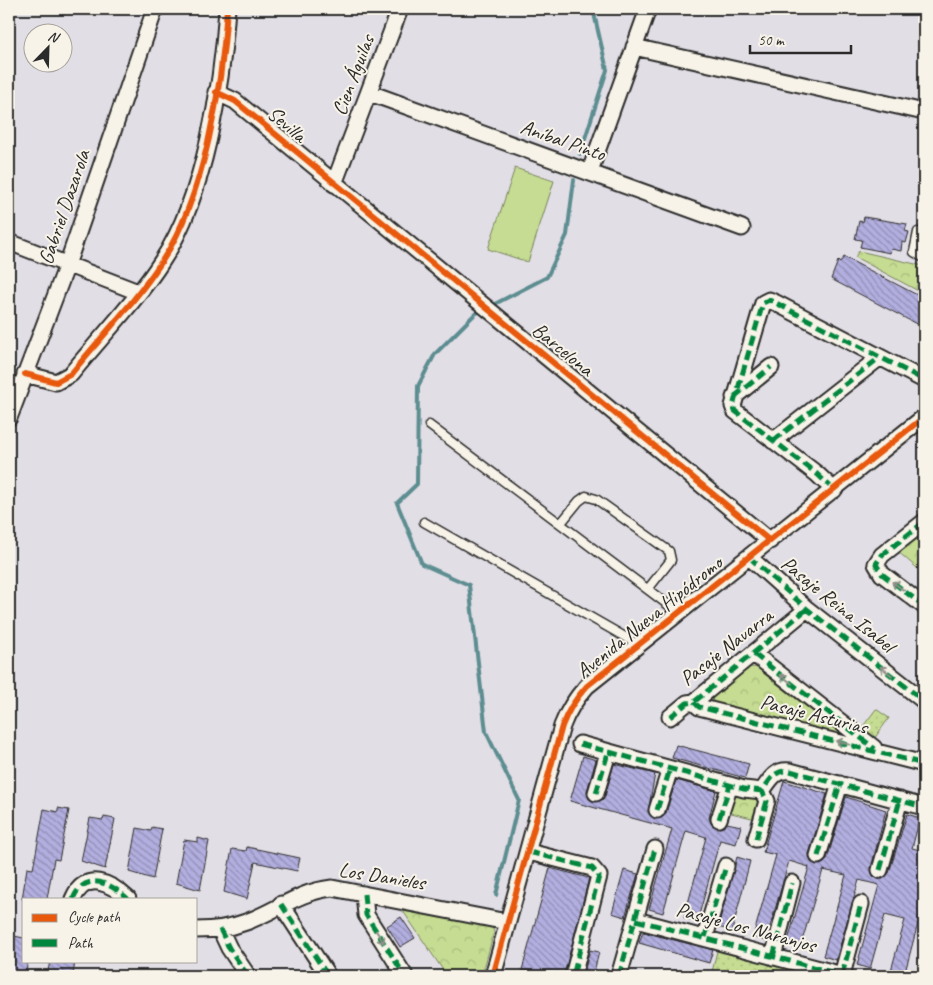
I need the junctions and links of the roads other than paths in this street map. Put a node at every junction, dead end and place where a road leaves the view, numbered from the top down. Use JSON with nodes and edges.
{"nodes":[{"id":1,"x":155,"y":9,"type":"edge"},
{"id":2,"x":227,"y":9,"type":"edge"},
{"id":3,"x":400,"y":9,"type":"edge"},
{"id":4,"x":648,"y":9,"type":"edge"},
{"id":5,"x":634,"y":47,"type":"junction"},
{"id":6,"x":216,"y":92,"type":"junction"},
{"id":7,"x":370,"y":94,"type":"junction"},
{"id":8,"x":924,"y":112,"type":"edge"},
{"id":9,"x":590,"y":171,"type":"junction"},
{"id":10,"x":334,"y":184,"type":"junction"},
{"id":11,"x":742,"y":228,"type":"dead end"},
{"id":12,"x":924,"y":233,"type":"edge"},
{"id":13,"x":9,"y":242,"type":"edge"},
{"id":14,"x":924,"y":258,"type":"edge"},
{"id":15,"x":67,"y":265,"type":"junction"},
{"id":16,"x":138,"y":292,"type":"junction"},
{"id":17,"x":879,"y":358,"type":"junction"},
{"id":18,"x":771,"y":366,"type":"dead end"},
{"id":19,"x":26,"y":374,"type":"junction"},
{"id":20,"x":924,"y":380,"type":"edge"},
{"id":21,"x":734,"y":397,"type":"junction"},
{"id":22,"x":9,"y":418,"type":"edge"},
{"id":23,"x":924,"y":418,"type":"edge"},
{"id":24,"x":429,"y":425,"type":"dead end"},
{"id":25,"x":773,"y":441,"type":"junction"},
{"id":26,"x":834,"y":490,"type":"junction"},
{"id":27,"x":424,"y":522,"type":"dead end"},
{"id":28,"x":924,"y":522,"type":"edge"},
{"id":29,"x":561,"y":523,"type":"junction"},
{"id":30,"x":770,"y":540,"type":"junction"},
{"id":31,"x":749,"y":557,"type":"junction"},
{"id":32,"x":648,"y":589,"type":"junction"},
{"id":33,"x":924,"y":606,"type":"edge"},
{"id":34,"x":807,"y":609,"type":"junction"},
{"id":35,"x":679,"y":613,"type":"junction"},
{"id":36,"x":639,"y":645,"type":"junction"},
{"id":37,"x":754,"y":654,"type":"junction"},
{"id":38,"x":924,"y":701,"type":"edge"},
{"id":39,"x":694,"y":702,"type":"junction"},
{"id":40,"x":670,"y":717,"type":"dead end"},
{"id":41,"x":580,"y":744,"type":"dead end"},
{"id":42,"x":879,"y":752,"type":"junction"},
{"id":43,"x":608,"y":753,"type":"junction"},
{"id":44,"x":924,"y":764,"type":"edge"},
{"id":45,"x":670,"y":769,"type":"junction"},
{"id":46,"x":840,"y":784,"type":"junction"},
{"id":47,"x":730,"y":785,"type":"junction"},
{"id":48,"x":762,"y":791,"type":"junction"},
{"id":49,"x":596,"y":793,"type":"dead end"},
{"id":50,"x":900,"y":800,"type":"junction"},
{"id":51,"x":924,"y":807,"type":"edge"},
{"id":52,"x":657,"y":810,"type":"dead end"},
{"id":53,"x":719,"y":819,"type":"dead end"},
{"id":54,"x":756,"y":839,"type":"dead end"},
{"id":55,"x":655,"y":849,"type":"dead end"},
{"id":56,"x":528,"y":852,"type":"junction"},
{"id":57,"x":818,"y":856,"type":"dead end"},
{"id":58,"x":726,"y":866,"type":"dead end"},
{"id":59,"x":880,"y":870,"type":"dead end"},
{"id":60,"x":792,"y":883,"type":"dead end"},
{"id":61,"x":364,"y":894,"type":"junction"},
{"id":62,"x":73,"y":898,"type":"edge"},
{"id":63,"x":127,"y":898,"type":"edge"},
{"id":64,"x":281,"y":904,"type":"junction"},
{"id":65,"x":861,"y":904,"type":"dead end"},
{"id":66,"x":636,"y":920,"type":"junction"},
{"id":67,"x":507,"y":922,"type":"junction"},
{"id":68,"x":220,"y":929,"type":"junction"},
{"id":69,"x":198,"y":930,"type":"edge"},
{"id":70,"x":705,"y":937,"type":"junction"},
{"id":71,"x":773,"y":957,"type":"junction"},
{"id":72,"x":248,"y":976,"type":"edge"},
{"id":73,"x":328,"y":976,"type":"edge"},
{"id":74,"x":406,"y":976,"type":"edge"},
{"id":75,"x":493,"y":976,"type":"edge"},
{"id":76,"x":573,"y":976,"type":"edge"},
{"id":77,"x":619,"y":976,"type":"edge"},
{"id":78,"x":844,"y":976,"type":"edge"}],
"edges":[{"from":1,"to":15,"type":"street","name":"Gabriel Dazarola"},
{"from":2,"to":6,"type":"street"},
{"from":3,"to":7,"type":"street","name":"Cien Águilas"},
{"from":4,"to":5,"type":"street"},
{"from":5,"to":8,"type":"street"},
{"from":5,"to":9,"type":"street"},
{"from":6,"to":10,"type":"street","name":"Sevilla"},
{"from":6,"to":16,"type":"street"},
{"from":7,"to":9,"type":"street","name":"Aníbal Pinto"},
{"from":7,"to":10,"type":"street","name":"Cien Águilas"},
{"from":9,"to":11,"type":"street","name":"Aníbal Pinto"},
{"from":10,"to":30,"type":"street","name":"Barcelona"},
{"from":12,"to":14,"type":"lane"},
{"from":13,"to":15,"type":"street"},
{"from":15,"to":16,"type":"street"},
{"from":15,"to":19,"type":"street","name":"Gabriel Dazarola"},
{"from":16,"to":19,"type":"street"},
{"from":17,"to":20,"type":"street"},
{"from":17,"to":21,"type":"street"},
{"from":17,"to":25,"type":"street"},
{"from":18,"to":21,"type":"street"},
{"from":19,"to":22,"type":"street","name":"Gabriel Dazarola"},
{"from":21,"to":25,"type":"street"},
{"from":23,"to":26,"type":"street","name":"Avenida Nueva Hipódromo"},
{"from":24,"to":29,"type":"lane"},
{"from":25,"to":26,"type":"street"},
{"from":26,"to":30,"type":"street","name":"Avenida Nueva Hipódromo"},
{"from":27,"to":36,"type":"lane"},
{"from":33,"to":28,"type":"street","one_way":true},
{"from":29,"to":32,"type":"lane"},
{"from":29,"to":32,"type":"lane"},
{"from":30,"to":31,"type":"street","name":"Avenida Nueva Hipódromo"},
{"from":31,"to":34,"type":"street","name":"Pasaje Reina Isabel"},
{"from":31,"to":35,"type":"street","name":"Avenida Nueva Hipódromo"},
{"from":32,"to":35,"type":"lane"},
{"from":34,"to":37,"type":"street","name":"Pasaje Navarra"},
{"from":38,"to":34,"type":"street","name":"Pasaje Reina Isabel","one_way":true},
{"from":35,"to":36,"type":"street","name":"Avenida Nueva Hipódromo"},
{"from":36,"to":56,"type":"street","name":"Avenida Nueva Hipódromo"},
{"from":37,"to":39,"type":"street","name":"Pasaje Navarra"},
{"from":42,"to":37,"type":"street","one_way":true},
{"from":39,"to":40,"type":"street","name":"Pasaje Navarra"},
{"from":42,"to":39,"type":"street","name":"Pasaje Asturias","one_way":true},
{"from":41,"to":43,"type":"street"},
{"from":42,"to":44,"type":"street","name":"Pasaje Asturias"},
{"from":43,"to":45,"type":"street"},
{"from":43,"to":49,"type":"street"},
{"from":45,"to":47,"type":"street"},
{"from":45,"to":52,"type":"street"},
{"from":46,"to":48,"type":"street"},
{"from":46,"to":50,"type":"street"},
{"from":46,"to":57,"type":"street"},
{"from":47,"to":48,"type":"street"},
{"from":47,"to":53,"type":"street"},
{"from":48,"to":54,"type":"street"},
{"from":50,"to":51,"type":"street"},
{"from":50,"to":59,"type":"street"},
{"from":55,"to":66,"type":"street"},
{"from":56,"to":67,"type":"street","name":"Avenida Nueva Hipódromo"},
{"from":56,"to":76,"type":"street"},
{"from":58,"to":70,"type":"street"},
{"from":60,"to":71,"type":"street"},
{"from":61,"to":64,"type":"street","name":"Los Danieles"},
{"from":61,"to":67,"type":"street","name":"Los Danieles"},
{"from":61,"to":74,"type":"street","one_way":true},
{"from":62,"to":63,"type":"street"},
{"from":64,"to":68,"type":"street","name":"Los Danieles"},
{"from":64,"to":73,"type":"street"},
{"from":65,"to":78,"type":"street"},
{"from":66,"to":70,"type":"street","name":"Pasaje Los Naranjos"},
{"from":66,"to":77,"type":"street"},
{"from":67,"to":75,"type":"street","name":"Avenida Nueva Hipódromo"},
{"from":68,"to":69,"type":"street","name":"Los Danieles"},
{"from":68,"to":72,"type":"street"},
{"from":70,"to":71,"type":"street","name":"Pasaje Los Naranjos"},
{"from":71,"to":78,"type":"street","name":"Pasaje Los Naranjos"}]}
